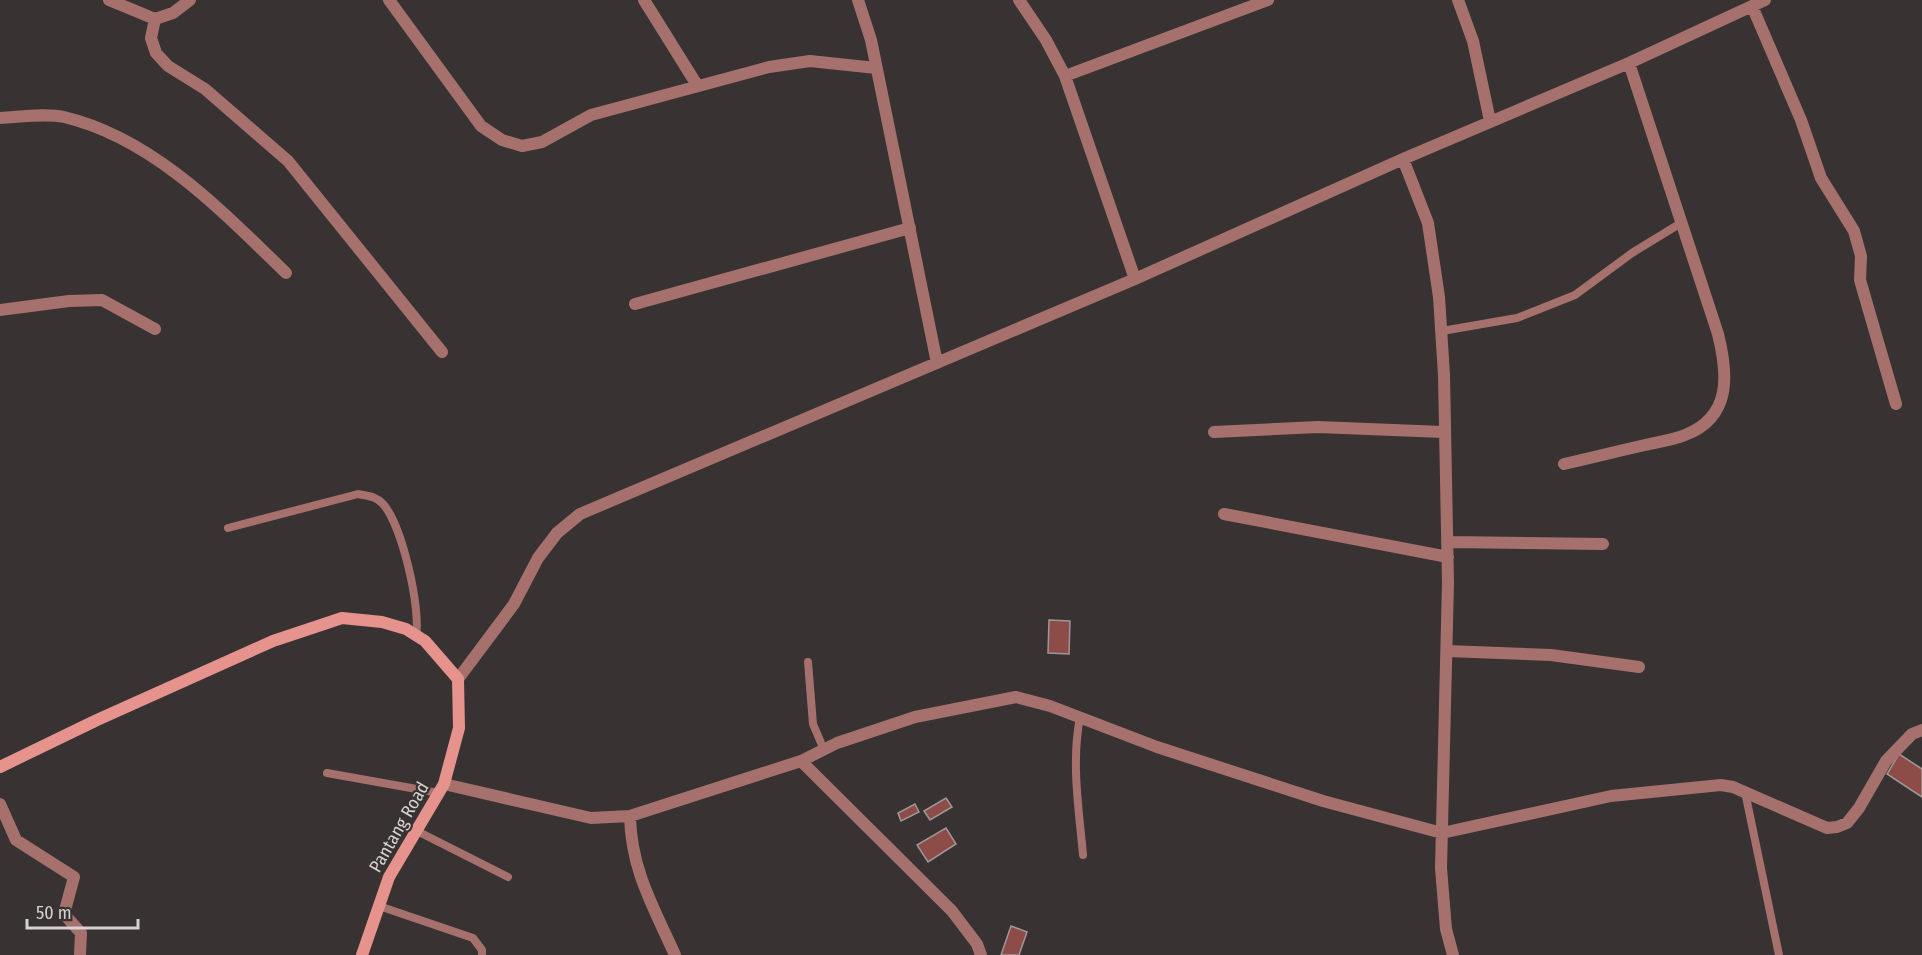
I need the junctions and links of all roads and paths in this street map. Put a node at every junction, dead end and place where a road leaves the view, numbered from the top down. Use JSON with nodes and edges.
{"nodes":[{"id":1,"x":109,"y":0,"type":"edge"},
{"id":2,"x":190,"y":0,"type":"edge"},
{"id":3,"x":389,"y":0,"type":"edge"},
{"id":4,"x":644,"y":0,"type":"edge"},
{"id":5,"x":858,"y":0,"type":"edge"},
{"id":6,"x":1018,"y":0,"type":"edge"},
{"id":7,"x":1268,"y":0,"type":"edge"},
{"id":8,"x":1458,"y":0,"type":"edge"},
{"id":9,"x":1765,"y":0,"type":"edge"},
{"id":10,"x":1752,"y":6,"type":"junction"},
{"id":11,"x":155,"y":20,"type":"junction"},
{"id":12,"x":1629,"y":63,"type":"junction"},
{"id":13,"x":876,"y":68,"type":"junction"},
{"id":14,"x":1065,"y":76,"type":"junction"},
{"id":15,"x":697,"y":85,"type":"junction"},
{"id":16,"x":0,"y":118,"type":"edge"},
{"id":17,"x":1490,"y":121,"type":"junction"},
{"id":18,"x":1403,"y":159,"type":"junction"},
{"id":19,"x":1681,"y":223,"type":"junction"},
{"id":20,"x":910,"y":228,"type":"junction"},
{"id":21,"x":286,"y":273,"type":"dead end"},
{"id":22,"x":1135,"y":279,"type":"junction"},
{"id":23,"x":635,"y":304,"type":"dead end"},
{"id":24,"x":0,"y":310,"type":"edge"},
{"id":25,"x":155,"y":329,"type":"dead end"},
{"id":26,"x":1442,"y":331,"type":"junction"},
{"id":27,"x":442,"y":352,"type":"dead end"},
{"id":28,"x":937,"y":363,"type":"junction"},
{"id":29,"x":1896,"y":404,"type":"dead end"},
{"id":30,"x":1214,"y":432,"type":"dead end"},
{"id":31,"x":1443,"y":432,"type":"junction"},
{"id":32,"x":1564,"y":464,"type":"dead end"},
{"id":33,"x":1224,"y":514,"type":"dead end"},
{"id":34,"x":228,"y":528,"type":"dead end"},
{"id":35,"x":1448,"y":542,"type":"junction"},
{"id":36,"x":1603,"y":544,"type":"dead end"},
{"id":37,"x":1448,"y":556,"type":"junction"},
{"id":38,"x":416,"y":636,"type":"junction"},
{"id":39,"x":1447,"y":651,"type":"junction"},
{"id":40,"x":808,"y":662,"type":"dead end"},
{"id":41,"x":1640,"y":667,"type":"dead end"},
{"id":42,"x":458,"y":679,"type":"junction"},
{"id":43,"x":1080,"y":717,"type":"junction"},
{"id":44,"x":1922,"y":730,"type":"edge"},
{"id":45,"x":824,"y":750,"type":"junction"},
{"id":46,"x":801,"y":761,"type":"junction"},
{"id":47,"x":0,"y":767,"type":"edge"},
{"id":48,"x":327,"y":773,"type":"dead end"},
{"id":49,"x":442,"y":789,"type":"junction"},
{"id":50,"x":1745,"y":792,"type":"junction"},
{"id":51,"x":0,"y":804,"type":"edge"},
{"id":52,"x":630,"y":816,"type":"junction"},
{"id":53,"x":417,"y":831,"type":"junction"},
{"id":54,"x":1443,"y":832,"type":"junction"},
{"id":55,"x":1083,"y":855,"type":"dead end"},
{"id":56,"x":508,"y":877,"type":"dead end"},
{"id":57,"x":379,"y":906,"type":"junction"},
{"id":58,"x":80,"y":955,"type":"edge"},
{"id":59,"x":362,"y":955,"type":"edge"},
{"id":60,"x":482,"y":955,"type":"edge"},
{"id":61,"x":675,"y":955,"type":"edge"},
{"id":62,"x":981,"y":955,"type":"edge"},
{"id":63,"x":1453,"y":955,"type":"edge"},
{"id":64,"x":1779,"y":955,"type":"edge"}],
"edges":[{"from":1,"to":11,"type":"street"},
{"from":2,"to":11,"type":"street"},
{"from":3,"to":15,"type":"street"},
{"from":4,"to":15,"type":"street"},
{"from":5,"to":13,"type":"street"},
{"from":6,"to":14,"type":"street"},
{"from":7,"to":14,"type":"street"},
{"from":8,"to":17,"type":"street"},
{"from":9,"to":10,"type":"street"},
{"from":10,"to":12,"type":"street"},
{"from":10,"to":29,"type":"street"},
{"from":11,"to":27,"type":"street"},
{"from":12,"to":17,"type":"street"},
{"from":12,"to":19,"type":"street"},
{"from":13,"to":15,"type":"street"},
{"from":13,"to":20,"type":"street"},
{"from":14,"to":22,"type":"street"},
{"from":16,"to":21,"type":"street"},
{"from":17,"to":18,"type":"street"},
{"from":18,"to":22,"type":"street"},
{"from":18,"to":26,"type":"street"},
{"from":19,"to":26,"type":"lane"},
{"from":19,"to":32,"type":"street"},
{"from":20,"to":23,"type":"street"},
{"from":20,"to":28,"type":"street"},
{"from":22,"to":28,"type":"street"},
{"from":24,"to":25,"type":"street"},
{"from":26,"to":31,"type":"street"},
{"from":28,"to":42,"type":"street"},
{"from":30,"to":31,"type":"street"},
{"from":31,"to":35,"type":"street"},
{"from":33,"to":37,"type":"street"},
{"from":34,"to":38,"type":"lane"},
{"from":35,"to":36,"type":"street"},
{"from":35,"to":37,"type":"street"},
{"from":37,"to":39,"type":"street"},
{"from":38,"to":42,"type":"street"},
{"from":38,"to":47,"type":"street"},
{"from":39,"to":41,"type":"street"},
{"from":39,"to":54,"type":"street"},
{"from":40,"to":45,"type":"lane"},
{"from":42,"to":49,"type":"street","name":"Pantang Road"},
{"from":43,"to":45,"type":"street"},
{"from":43,"to":54,"type":"street"},
{"from":43,"to":55,"type":"lane"},
{"from":44,"to":50,"type":"street"},
{"from":45,"to":46,"type":"street"},
{"from":46,"to":52,"type":"street"},
{"from":46,"to":62,"type":"street"},
{"from":48,"to":49,"type":"lane"},
{"from":49,"to":52,"type":"street"},
{"from":49,"to":53,"type":"street","name":"Pantang Road"},
{"from":50,"to":54,"type":"street"},
{"from":50,"to":64,"type":"lane"},
{"from":51,"to":58,"type":"street"},
{"from":52,"to":61,"type":"street"},
{"from":53,"to":56,"type":"lane"},
{"from":53,"to":57,"type":"street","name":"Pantang Road"},
{"from":54,"to":63,"type":"street"},
{"from":57,"to":59,"type":"street","name":"Pantang Road"},
{"from":57,"to":60,"type":"lane"}]}
